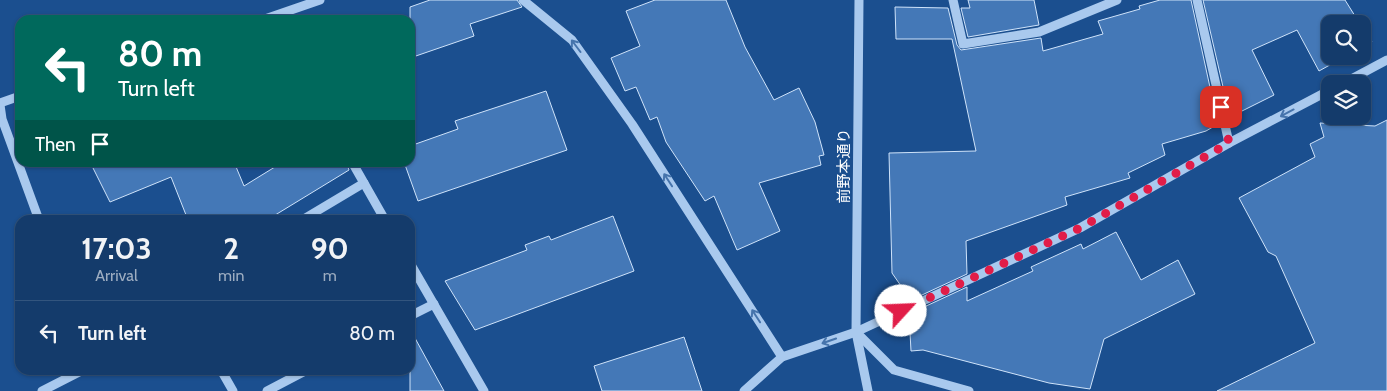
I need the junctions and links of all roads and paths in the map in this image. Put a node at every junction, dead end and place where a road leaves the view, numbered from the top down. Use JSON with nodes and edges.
{"nodes":[{"id":1,"x":320,"y":0,"type":"edge"},
{"id":2,"x":523,"y":0,"type":"edge"},
{"id":3,"x":858,"y":0,"type":"edge"},
{"id":4,"x":953,"y":0,"type":"edge"},
{"id":5,"x":1116,"y":0,"type":"edge"},
{"id":6,"x":1197,"y":0,"type":"edge"},
{"id":7,"x":281,"y":15,"type":"edge"},
{"id":8,"x":1387,"y":60,"type":"edge"},
{"id":9,"x":1359,"y":75,"type":"edge"},
{"id":10,"x":1321,"y":95,"type":"edge"},
{"id":11,"x":15,"y":98,"type":"edge"},
{"id":12,"x":0,"y":104,"type":"edge"},
{"id":13,"x":1229,"y":143,"type":"junction"},
{"id":14,"x":15,"y":154,"type":"edge"},
{"id":15,"x":20,"y":167,"type":"edge"},
{"id":16,"x":355,"y":167,"type":"edge"},
{"id":17,"x":364,"y":183,"type":"junction"},
{"id":18,"x":37,"y":215,"type":"edge"},
{"id":19,"x":310,"y":215,"type":"edge"},
{"id":20,"x":382,"y":215,"type":"edge"},
{"id":21,"x":415,"y":272,"type":"edge"},
{"id":22,"x":434,"y":304,"type":"junction"},
{"id":23,"x":415,"y":314,"type":"edge"},
{"id":24,"x":856,"y":332,"type":"junction"},
{"id":25,"x":782,"y":357,"type":"junction"},
{"id":26,"x":73,"y":375,"type":"edge"},
{"id":27,"x":224,"y":375,"type":"edge"},
{"id":28,"x":297,"y":375,"type":"edge"},
{"id":29,"x":42,"y":391,"type":"edge"},
{"id":30,"x":233,"y":391,"type":"edge"},
{"id":31,"x":267,"y":391,"type":"edge"},
{"id":32,"x":484,"y":391,"type":"edge"},
{"id":33,"x":744,"y":391,"type":"edge"},
{"id":34,"x":868,"y":391,"type":"edge"},
{"id":35,"x":969,"y":391,"type":"edge"}],
"edges":[{"from":1,"to":7,"type":"street"},
{"from":25,"to":2,"type":"street","one_way":true},
{"from":3,"to":24,"type":"street","name":"前野本通り"},
{"from":4,"to":5,"type":"street"},
{"from":6,"to":13,"type":"street"},
{"from":8,"to":9,"type":"street"},
{"from":10,"to":13,"type":"street","one_way":true},
{"from":11,"to":12,"type":"street"},
{"from":12,"to":14,"type":"street"},
{"from":13,"to":24,"type":"street"},
{"from":15,"to":18,"type":"street"},
{"from":16,"to":17,"type":"street"},
{"from":17,"to":19,"type":"street"},
{"from":17,"to":20,"type":"street"},
{"from":21,"to":22,"type":"street"},
{"from":22,"to":23,"type":"street"},
{"from":22,"to":32,"type":"street"},
{"from":24,"to":25,"type":"street","one_way":true},
{"from":24,"to":34,"type":"street","name":"前野本通り"},
{"from":24,"to":35,"type":"street"},
{"from":25,"to":33,"type":"street"},
{"from":26,"to":29,"type":"street"},
{"from":27,"to":30,"type":"street"},
{"from":28,"to":31,"type":"street"}]}
